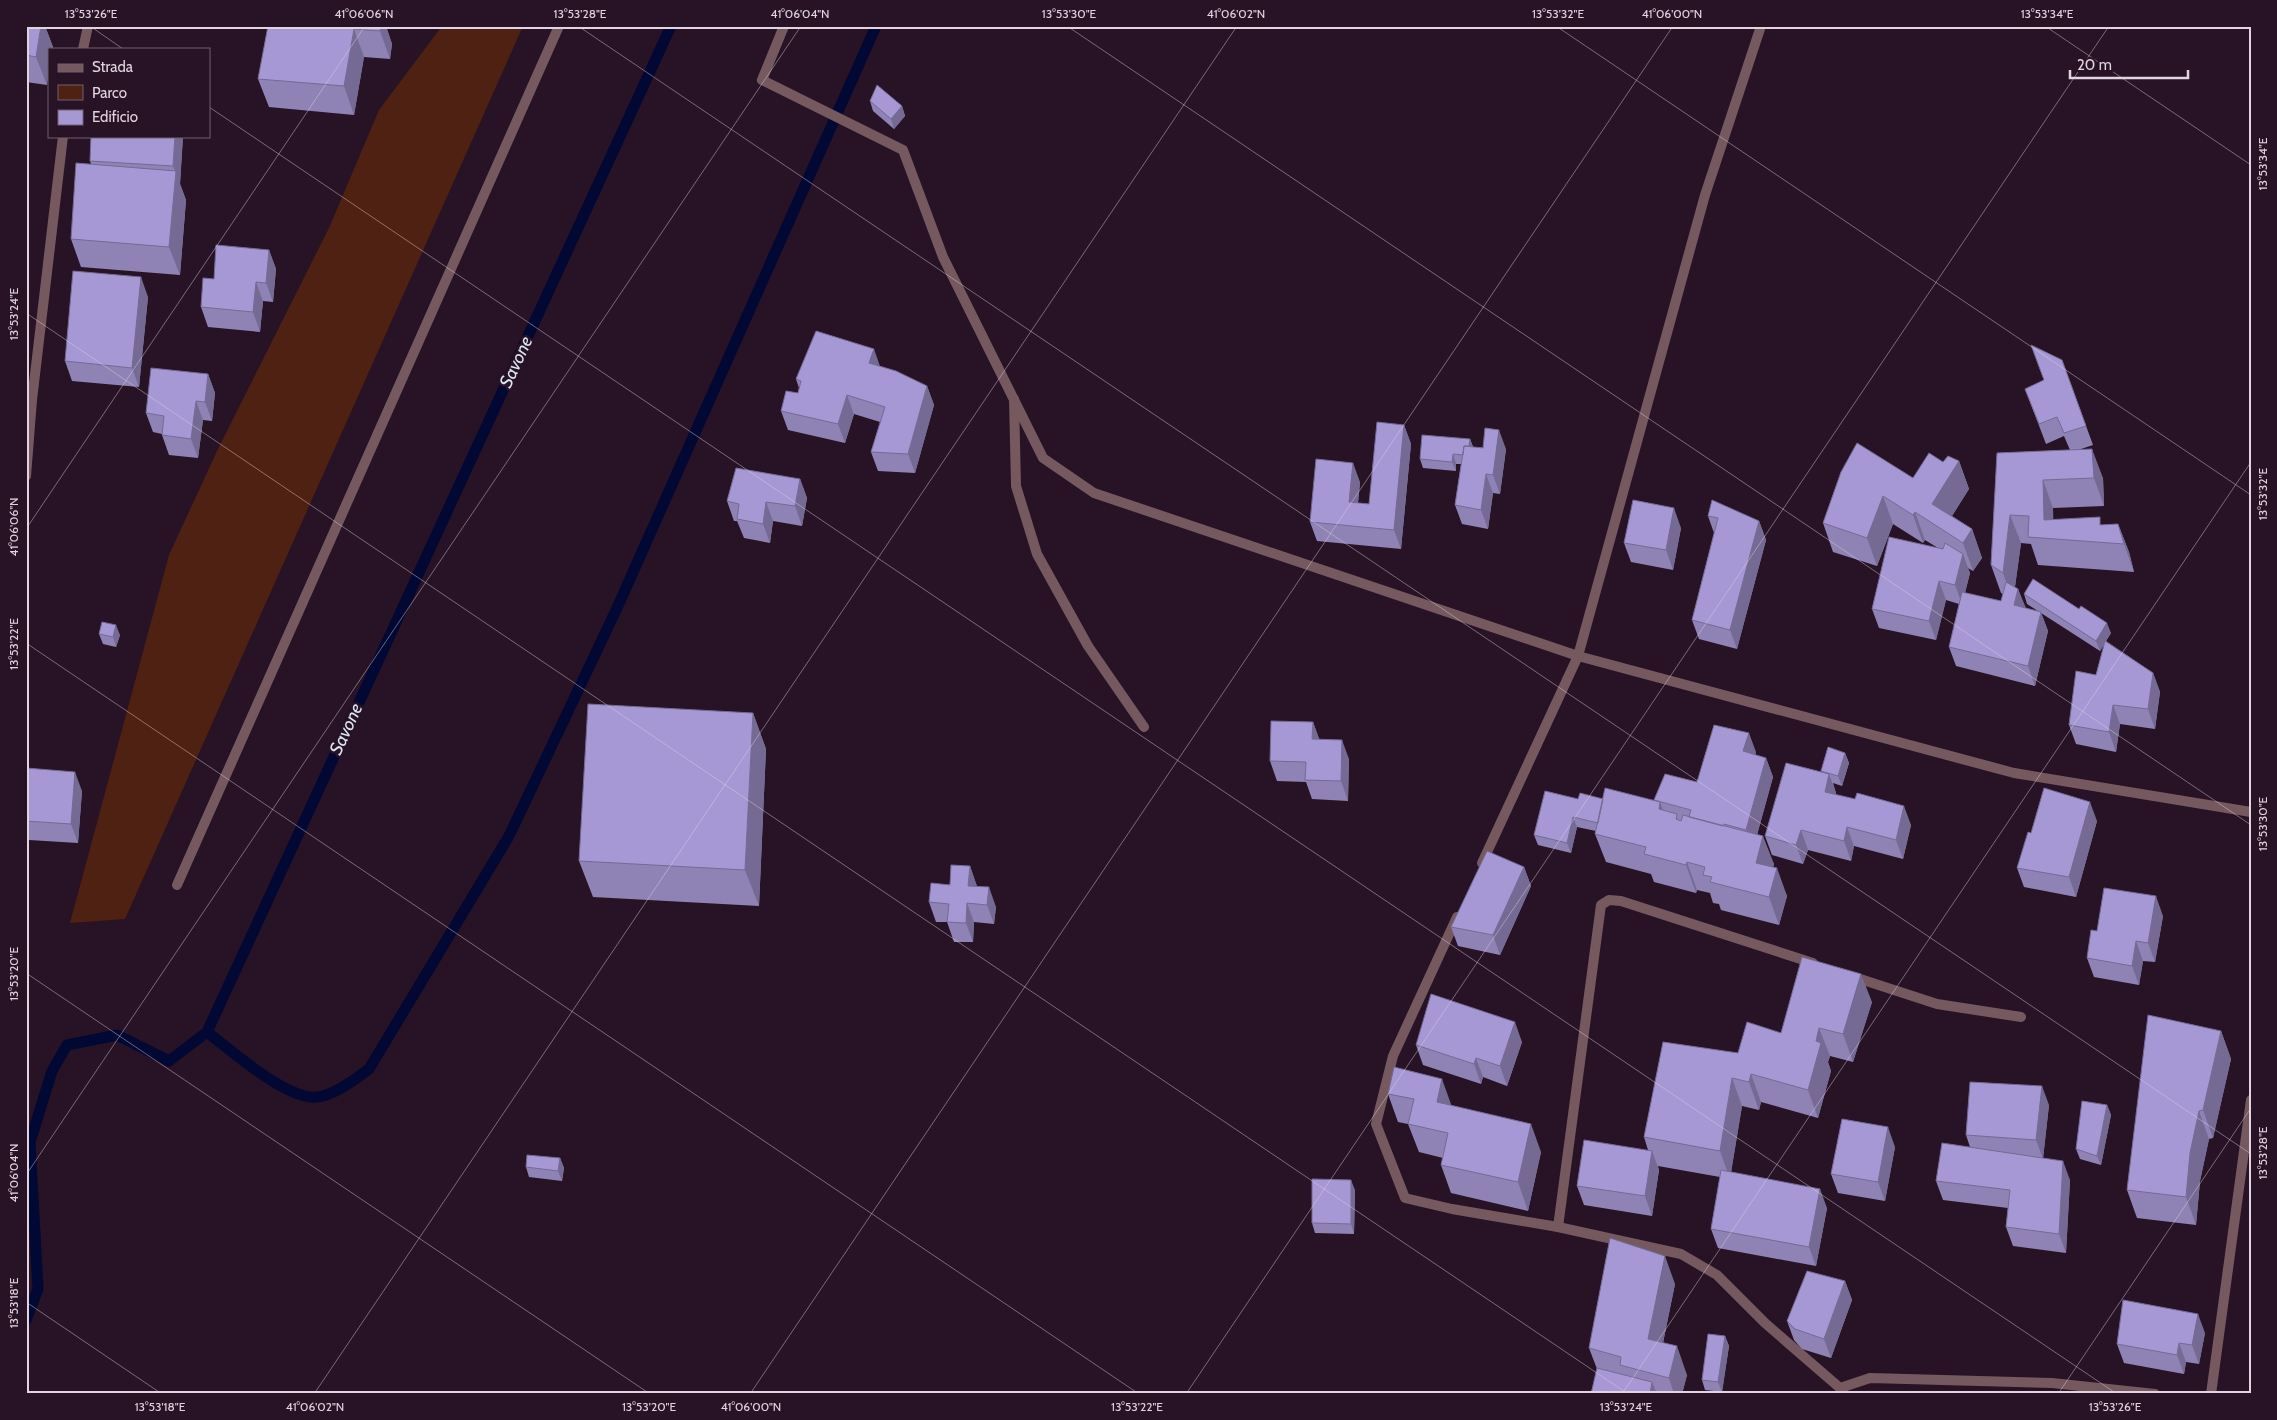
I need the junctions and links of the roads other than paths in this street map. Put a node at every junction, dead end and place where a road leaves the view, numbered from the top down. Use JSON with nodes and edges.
{"nodes":[{"id":1,"x":88,"y":26,"type":"edge"},
{"id":2,"x":559,"y":26,"type":"edge"},
{"id":3,"x":784,"y":26,"type":"edge"},
{"id":4,"x":1761,"y":26,"type":"edge"},
{"id":5,"x":83,"y":48,"type":"edge"},
{"id":6,"x":63,"y":138,"type":"edge"},
{"id":7,"x":1014,"y":399,"type":"junction"},
{"id":8,"x":29,"y":401,"type":"edge"},
{"id":9,"x":26,"y":476,"type":"edge"},
{"id":10,"x":1578,"y":656,"type":"junction"},
{"id":11,"x":1144,"y":727,"type":"dead end"},
{"id":12,"x":2251,"y":812,"type":"edge"},
{"id":13,"x":1479,"y":869,"type":"edge"},
{"id":14,"x":177,"y":885,"type":"dead end"},
{"id":15,"x":1463,"y":905,"type":"edge"},
{"id":16,"x":1826,"y":967,"type":"edge"},
{"id":17,"x":1844,"y":973,"type":"edge"},
{"id":18,"x":2022,"y":1017,"type":"dead end"},
{"id":19,"x":2251,"y":1100,"type":"edge"},
{"id":20,"x":1558,"y":1228,"type":"junction"},
{"id":21,"x":1842,"y":1391,"type":"edge"},
{"id":22,"x":2155,"y":1394,"type":"edge"},
{"id":23,"x":2210,"y":1394,"type":"edge"}],
"edges":[{"from":1,"to":5,"type":"street"},
{"from":2,"to":14,"type":"street"},
{"from":3,"to":7,"type":"street"},
{"from":4,"to":10,"type":"street"},
{"from":6,"to":8,"type":"street"},
{"from":7,"to":10,"type":"street"},
{"from":7,"to":11,"type":"street"},
{"from":8,"to":9,"type":"street"},
{"from":10,"to":12,"type":"street"},
{"from":10,"to":13,"type":"street"},
{"from":15,"to":20,"type":"street"},
{"from":16,"to":20,"type":"street"},
{"from":17,"to":18,"type":"street"},
{"from":19,"to":23,"type":"street"},
{"from":20,"to":21,"type":"street"},
{"from":21,"to":22,"type":"street"}]}
